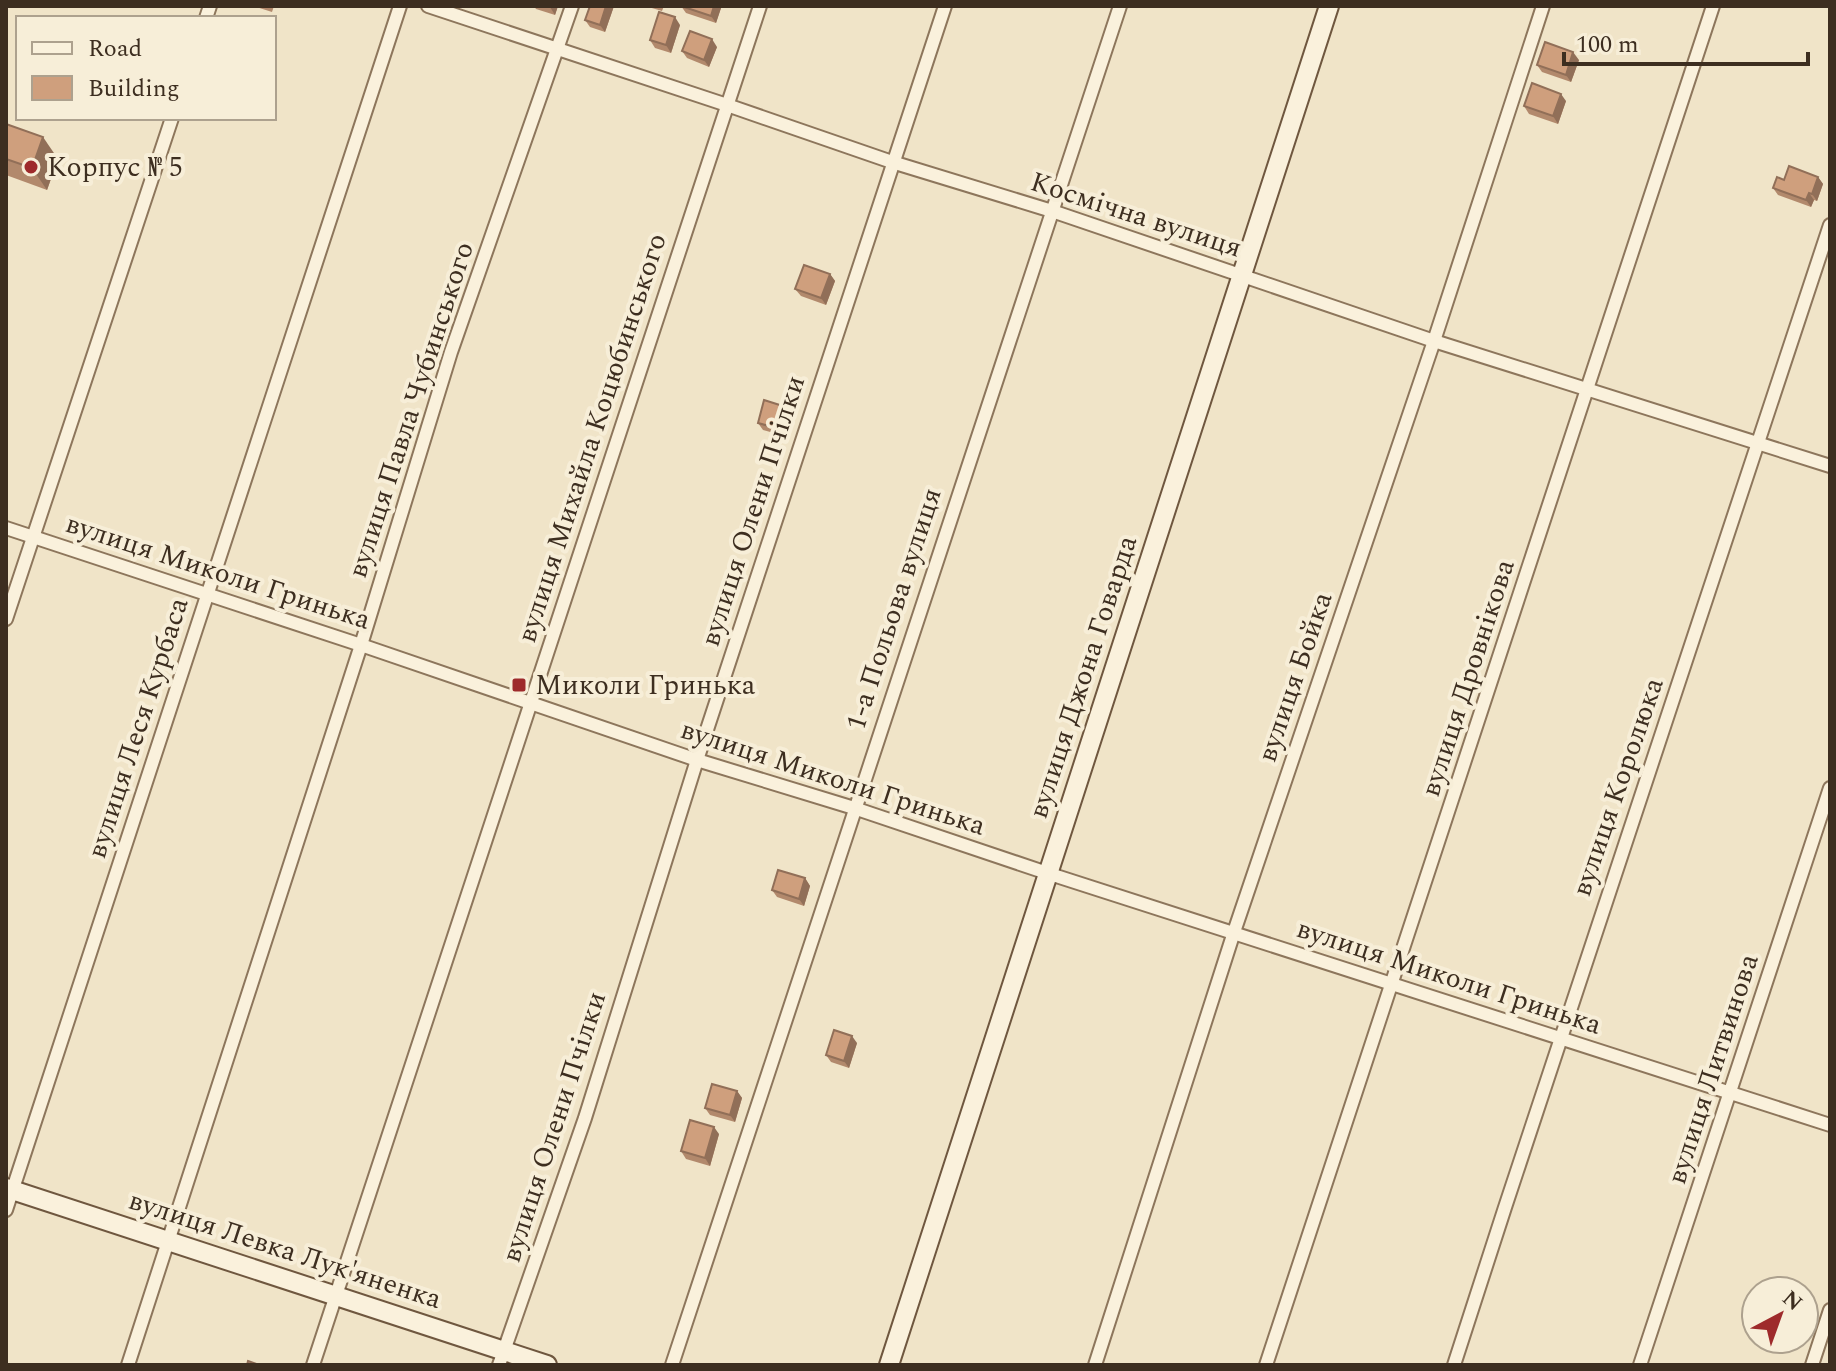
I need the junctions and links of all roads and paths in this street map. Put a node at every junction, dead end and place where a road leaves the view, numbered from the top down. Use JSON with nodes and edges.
{"nodes":[{"id":1,"x":400,"y":6,"type":"edge"},
{"id":2,"x":428,"y":6,"type":"edge"},
{"id":3,"x":572,"y":6,"type":"edge"},
{"id":4,"x":760,"y":6,"type":"edge"},
{"id":5,"x":945,"y":6,"type":"edge"},
{"id":6,"x":1120,"y":6,"type":"edge"},
{"id":7,"x":1329,"y":6,"type":"edge"},
{"id":8,"x":1543,"y":6,"type":"edge"},
{"id":9,"x":1713,"y":6,"type":"edge"},
{"id":10,"x":558,"y":50,"type":"junction"},
{"id":11,"x":727,"y":105,"type":"junction"},
{"id":12,"x":171,"y":120,"type":"edge"},
{"id":13,"x":892,"y":162,"type":"junction"},
{"id":14,"x":1052,"y":211,"type":"junction"},
{"id":15,"x":1830,"y":225,"type":"edge"},
{"id":16,"x":1240,"y":275,"type":"junction"},
{"id":17,"x":1434,"y":341,"type":"junction"},
{"id":18,"x":1589,"y":389,"type":"junction"},
{"id":19,"x":1759,"y":443,"type":"junction"},
{"id":20,"x":1830,"y":466,"type":"edge"},
{"id":21,"x":6,"y":528,"type":"edge"},
{"id":22,"x":34,"y":536,"type":"junction"},
{"id":23,"x":207,"y":595,"type":"junction"},
{"id":24,"x":6,"y":619,"type":"edge"},
{"id":25,"x":361,"y":645,"type":"junction"},
{"id":26,"x":530,"y":703,"type":"junction"},
{"id":27,"x":697,"y":760,"type":"junction"},
{"id":28,"x":1830,"y":788,"type":"edge"},
{"id":29,"x":854,"y":808,"type":"junction"},
{"id":30,"x":1050,"y":874,"type":"junction"},
{"id":31,"x":1234,"y":932,"type":"junction"},
{"id":32,"x":1393,"y":985,"type":"junction"},
{"id":33,"x":1559,"y":1038,"type":"junction"},
{"id":34,"x":1730,"y":1092,"type":"junction"},
{"id":35,"x":1830,"y":1125,"type":"edge"},
{"id":36,"x":9,"y":1189,"type":"edge"},
{"id":37,"x":6,"y":1210,"type":"edge"},
{"id":38,"x":168,"y":1241,"type":"junction"},
{"id":39,"x":336,"y":1297,"type":"junction"},
{"id":40,"x":1830,"y":1310,"type":"edge"},
{"id":41,"x":501,"y":1358,"type":"edge"},
{"id":42,"x":128,"y":1365,"type":"edge"},
{"id":43,"x":313,"y":1365,"type":"edge"},
{"id":44,"x":547,"y":1365,"type":"edge"},
{"id":45,"x":672,"y":1365,"type":"edge"},
{"id":46,"x":889,"y":1365,"type":"edge"},
{"id":47,"x":1095,"y":1365,"type":"edge"},
{"id":48,"x":1266,"y":1365,"type":"edge"},
{"id":49,"x":1454,"y":1365,"type":"edge"},
{"id":50,"x":1640,"y":1365,"type":"edge"},
{"id":51,"x":1812,"y":1365,"type":"edge"}],
"edges":[{"from":1,"to":23,"type":"street","name":"вулиця Леся Курбаса"},
{"from":2,"to":10,"type":"street","name":"Космічна вулиця"},
{"from":3,"to":10,"type":"street","name":"вулиця Павла Чубинського"},
{"from":4,"to":11,"type":"street","name":"вулиця Михайла Коцюбинського"},
{"from":5,"to":13,"type":"street","name":"вулиця Олени Пчілки"},
{"from":6,"to":14,"type":"street","name":"1-а Польова вулиця"},
{"from":7,"to":16,"type":"street","name":"вулиця Джона Говарда"},
{"from":8,"to":17,"type":"street","name":"вулиця Бойка"},
{"from":9,"to":18,"type":"street","name":"вулиця Дровнікова"},
{"from":10,"to":11,"type":"street","name":"Космічна вулиця"},
{"from":10,"to":25,"type":"street","name":"вулиця Павла Чубинського"},
{"from":11,"to":13,"type":"street","name":"Космічна вулиця"},
{"from":11,"to":26,"type":"street","name":"вулиця Михайла Коцюбинського"},
{"from":12,"to":22,"type":"street"},
{"from":13,"to":14,"type":"street","name":"Космічна вулиця"},
{"from":13,"to":27,"type":"street","name":"вулиця Олени Пчілки"},
{"from":14,"to":16,"type":"street","name":"Космічна вулиця"},
{"from":14,"to":29,"type":"street","name":"1-а Польова вулиця"},
{"from":15,"to":19,"type":"street","name":"вулиця Королюка"},
{"from":16,"to":17,"type":"street","name":"Космічна вулиця"},
{"from":16,"to":30,"type":"street","name":"вулиця Джона Говарда"},
{"from":17,"to":18,"type":"street","name":"Космічна вулиця"},
{"from":17,"to":31,"type":"street","name":"вулиця Бойка"},
{"from":18,"to":19,"type":"street","name":"Космічна вулиця"},
{"from":18,"to":32,"type":"street","name":"вулиця Дровнікова"},
{"from":19,"to":20,"type":"street","name":"Космічна вулиця"},
{"from":19,"to":33,"type":"street","name":"вулиця Королюка"},
{"from":21,"to":22,"type":"street","name":"вулиця Миколи Гринька"},
{"from":22,"to":23,"type":"street","name":"вулиця Миколи Гринька"},
{"from":22,"to":24,"type":"street"},
{"from":23,"to":25,"type":"street","name":"вулиця Миколи Гринька"},
{"from":23,"to":36,"type":"street","name":"вулиця Леся Курбаса"},
{"from":25,"to":26,"type":"street","name":"вулиця Миколи Гринька"},
{"from":25,"to":38,"type":"street","name":"вулиця Павла Чубинського"},
{"from":26,"to":27,"type":"street","name":"вулиця Миколи Гринька"},
{"from":26,"to":39,"type":"street","name":"вулиця Михайла Коцюбинського"},
{"from":27,"to":29,"type":"street","name":"вулиця Миколи Гринька"},
{"from":27,"to":41,"type":"street","name":"вулиця Олени Пчілки"},
{"from":28,"to":34,"type":"street","name":"вулиця Литвинова"},
{"from":29,"to":30,"type":"street","name":"вулиця Миколи Гринька"},
{"from":29,"to":45,"type":"street","name":"1-а Польова вулиця"},
{"from":30,"to":31,"type":"street","name":"вулиця Миколи Гринька"},
{"from":30,"to":46,"type":"street","name":"вулиця Джона Говарда"},
{"from":31,"to":32,"type":"street","name":"вулиця Миколи Гринька"},
{"from":31,"to":47,"type":"street","name":"вулиця Бойка"},
{"from":32,"to":33,"type":"street","name":"вулиця Миколи Гринька"},
{"from":32,"to":48,"type":"street","name":"вулиця Дровнікова"},
{"from":33,"to":34,"type":"street","name":"вулиця Миколи Гринька"},
{"from":33,"to":49,"type":"street","name":"вулиця Королюка"},
{"from":34,"to":35,"type":"street","name":"вулиця Миколи Гринька"},
{"from":34,"to":50,"type":"street","name":"вулиця Литвинова"},
{"from":36,"to":37,"type":"street","name":"вулиця Леся Курбаса"},
{"from":36,"to":38,"type":"street","name":"вулиця Левка Лук'яненка"},
{"from":38,"to":39,"type":"street","name":"вулиця Левка Лук'яненка"},
{"from":38,"to":42,"type":"street","name":"вулиця Павла Чубинського"},
{"from":39,"to":41,"type":"street","name":"вулиця Левка Лук'яненка"},
{"from":39,"to":43,"type":"street","name":"вулиця Михайла Коцюбинського"},
{"from":40,"to":51,"type":"street"},
{"from":41,"to":44,"type":"street","name":"вулиця Левка Лук'яненка"}]}
